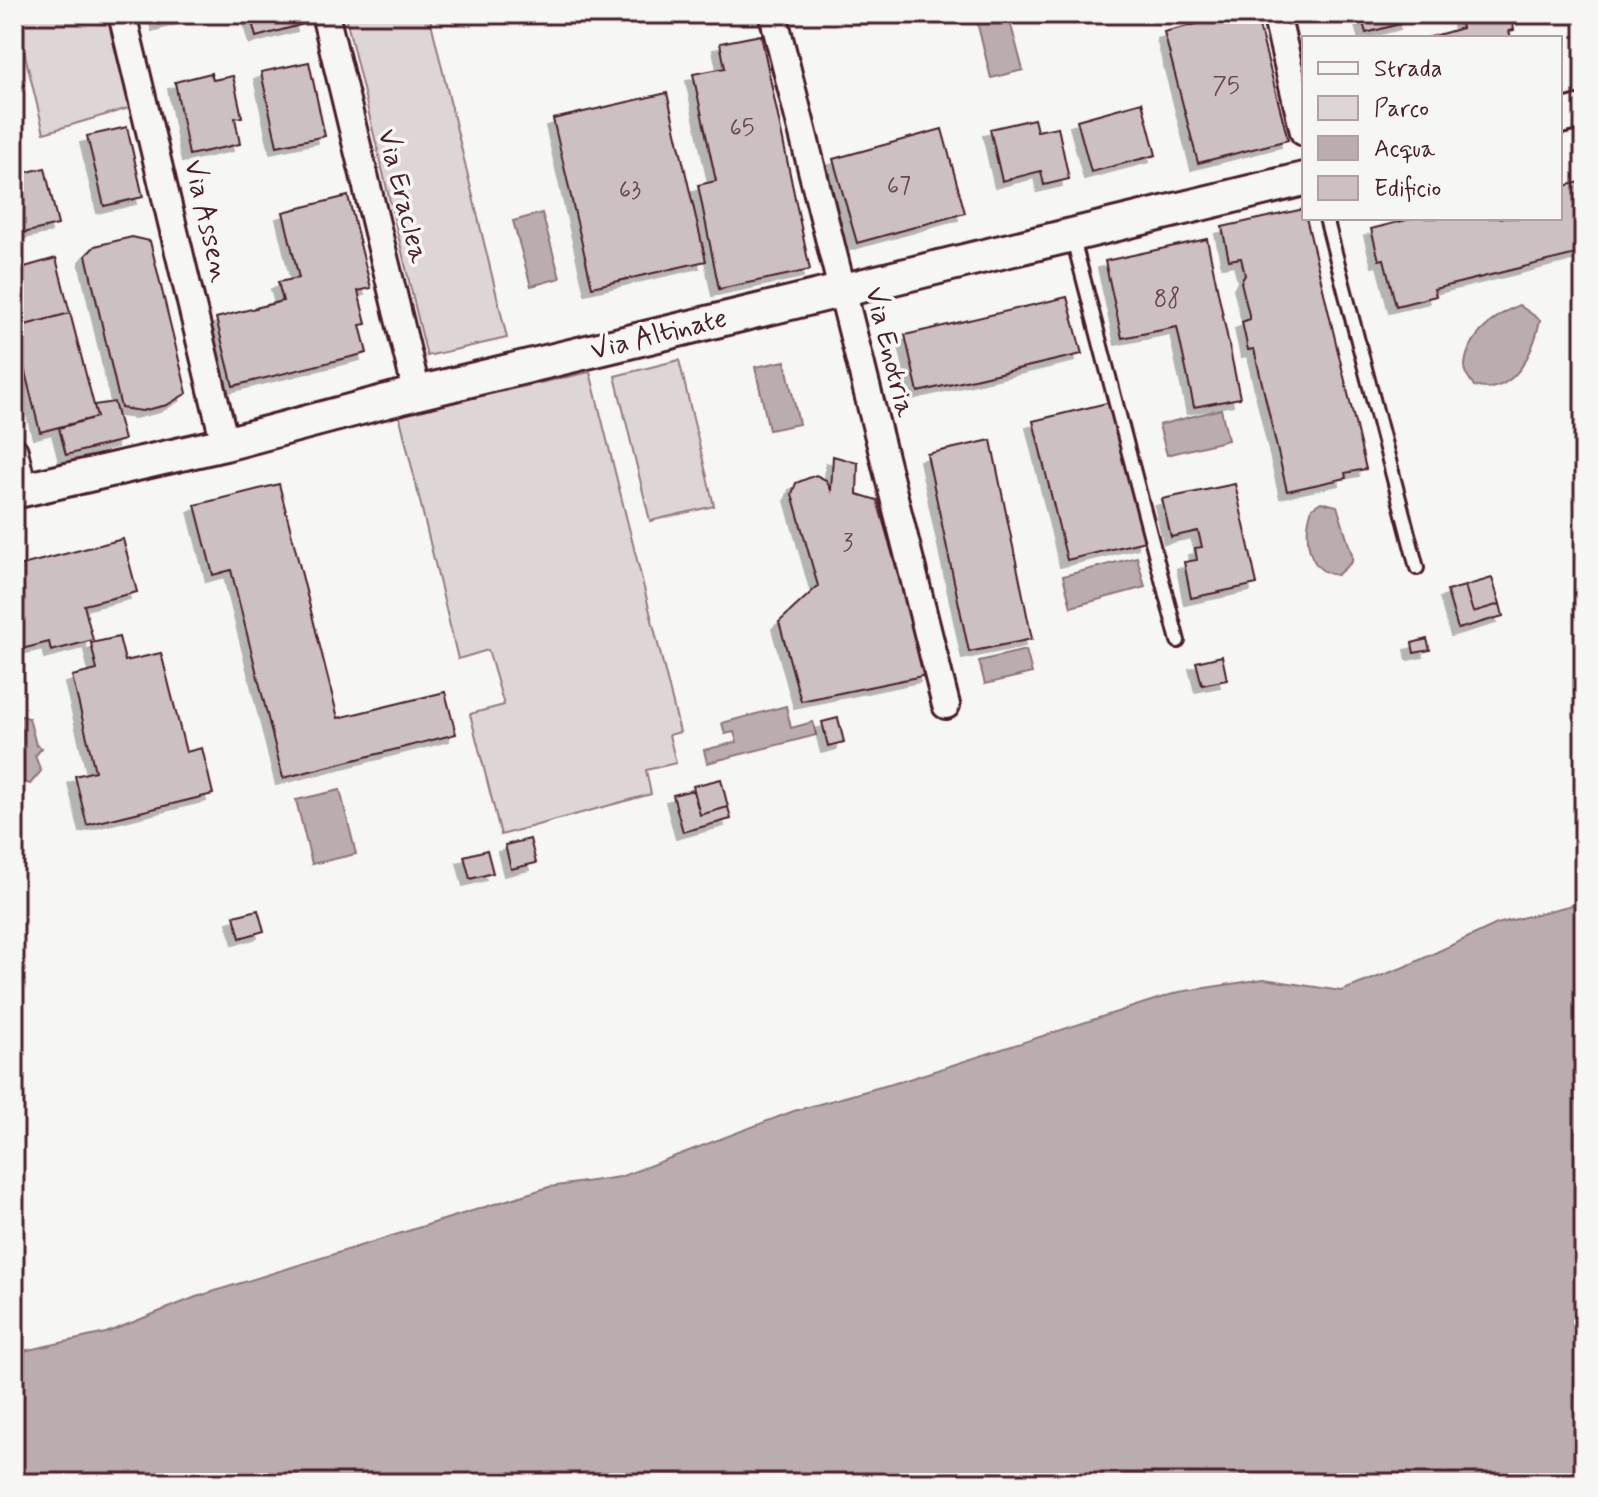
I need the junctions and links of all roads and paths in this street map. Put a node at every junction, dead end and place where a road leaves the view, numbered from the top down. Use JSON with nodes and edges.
{"nodes":[{"id":1,"x":122,"y":14,"type":"edge"},
{"id":2,"x":325,"y":14,"type":"edge"},
{"id":3,"x":773,"y":14,"type":"edge"},
{"id":4,"x":1276,"y":14,"type":"edge"},
{"id":5,"x":1584,"y":111,"type":"edge"},
{"id":6,"x":1562,"y":116,"type":"edge"},
{"id":7,"x":1302,"y":124,"type":"edge"},
{"id":8,"x":1302,"y":179,"type":"edge"},
{"id":9,"x":1327,"y":220,"type":"edge"},
{"id":10,"x":1072,"y":235,"type":"junction"},
{"id":11,"x":840,"y":291,"type":"junction"},
{"id":12,"x":417,"y":393,"type":"junction"},
{"id":13,"x":225,"y":444,"type":"junction"},
{"id":14,"x":14,"y":451,"type":"edge"},
{"id":15,"x":18,"y":491,"type":"edge"},
{"id":16,"x":1417,"y":568,"type":"dead end"},
{"id":17,"x":1178,"y":641,"type":"dead end"},
{"id":18,"x":946,"y":705,"type":"dead end"}],
"edges":[{"from":1,"to":13,"type":"street","name":"Via Assen"},
{"from":2,"to":12,"type":"street","name":"Via Eraclea"},
{"from":3,"to":11,"type":"street","name":"Via Enotria"},
{"from":4,"to":7,"type":"street"},
{"from":5,"to":6,"type":"street"},
{"from":8,"to":10,"type":"street","name":"Via Altinate"},
{"from":9,"to":16,"type":"lane"},
{"from":10,"to":11,"type":"street","name":"Via Altinate"},
{"from":10,"to":17,"type":"lane"},
{"from":11,"to":12,"type":"street","name":"Via Altinate"},
{"from":11,"to":18,"type":"street","name":"Via Enotria"},
{"from":12,"to":13,"type":"street","name":"Via Altinate"},
{"from":13,"to":15,"type":"street","name":"Via Altinate"},
{"from":14,"to":15,"type":"street"}]}
